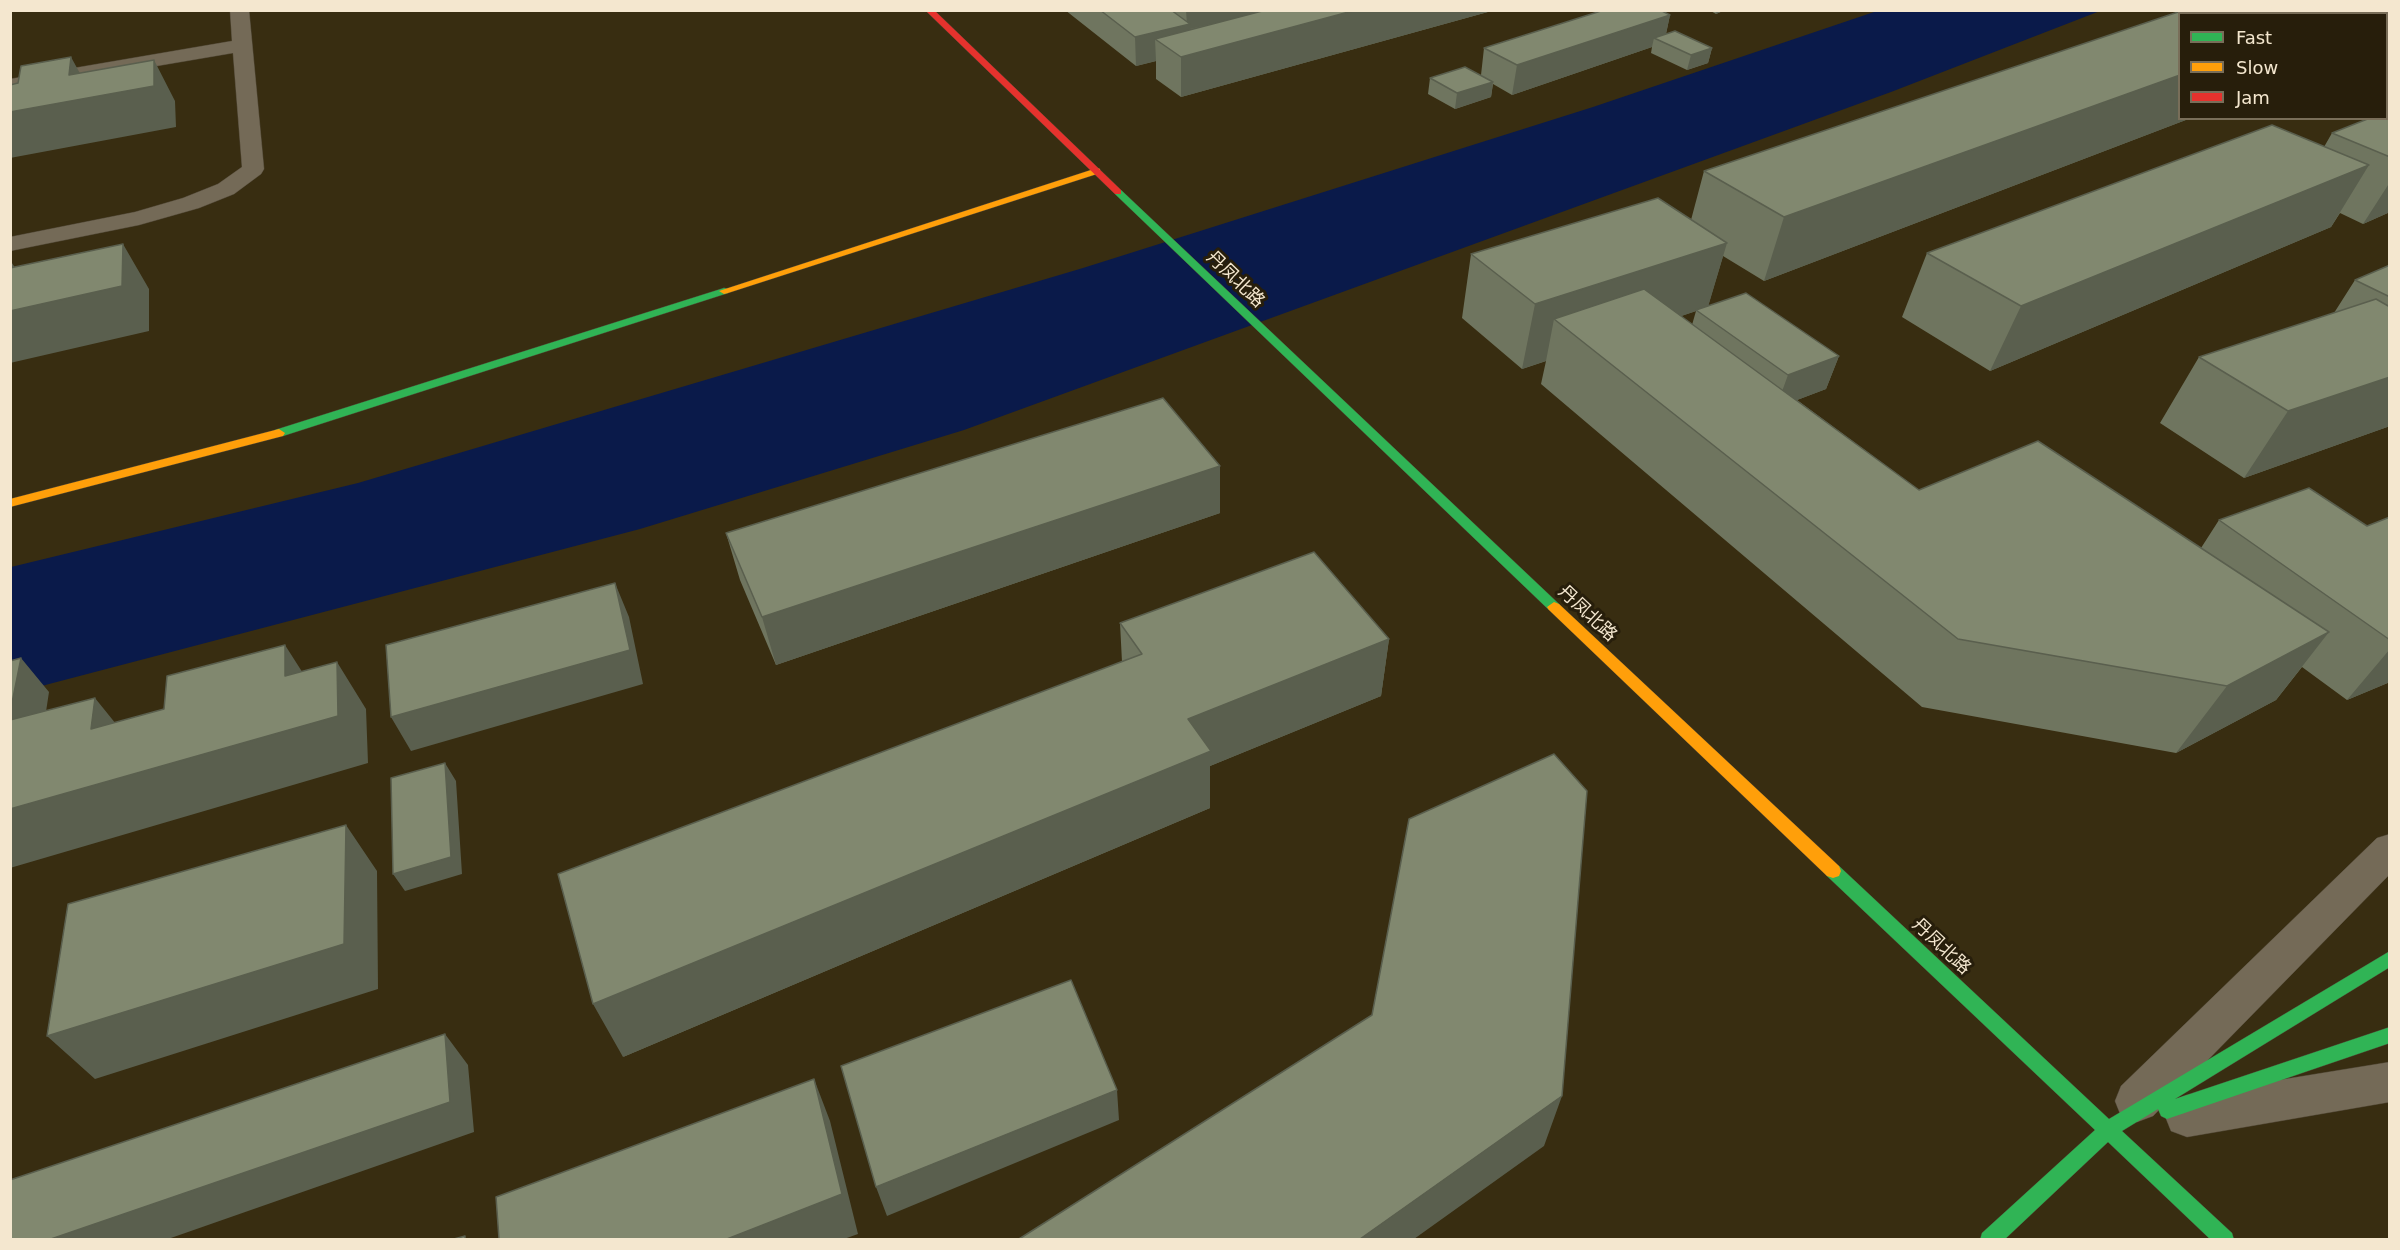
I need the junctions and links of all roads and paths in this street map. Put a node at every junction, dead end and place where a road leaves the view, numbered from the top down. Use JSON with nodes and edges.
{"nodes":[{"id":1,"x":238,"y":10,"type":"edge"},
{"id":2,"x":929,"y":10,"type":"edge"},
{"id":3,"x":242,"y":45,"type":"junction"},
{"id":4,"x":10,"y":85,"type":"edge"},
{"id":5,"x":1097,"y":171,"type":"junction"},
{"id":6,"x":10,"y":244,"type":"edge"},
{"id":7,"x":10,"y":503,"type":"edge"},
{"id":8,"x":2390,"y":849,"type":"edge"},
{"id":9,"x":2390,"y":958,"type":"edge"},
{"id":10,"x":2390,"y":1035,"type":"edge"},
{"id":11,"x":2390,"y":1082,"type":"edge"},
{"id":12,"x":2108,"y":1130,"type":"junction"},
{"id":13,"x":1989,"y":1239,"type":"edge"},
{"id":14,"x":2224,"y":1239,"type":"edge"}],
"edges":[{"from":1,"to":3,"type":"street"},
{"from":2,"to":5,"type":"main road","name":"丹凤北路"},
{"from":3,"to":4,"type":"street"},
{"from":3,"to":6,"type":"street"},
{"from":5,"to":7,"type":"main road"},
{"from":5,"to":12,"type":"main road","name":"丹凤北路"},
{"from":8,"to":12,"type":"street"},
{"from":9,"to":12,"type":"main road"},
{"from":10,"to":12,"type":"main road"},
{"from":11,"to":12,"type":"street"},
{"from":12,"to":13,"type":"main road"},
{"from":12,"to":14,"type":"main road","name":"丹凤北路"}]}
